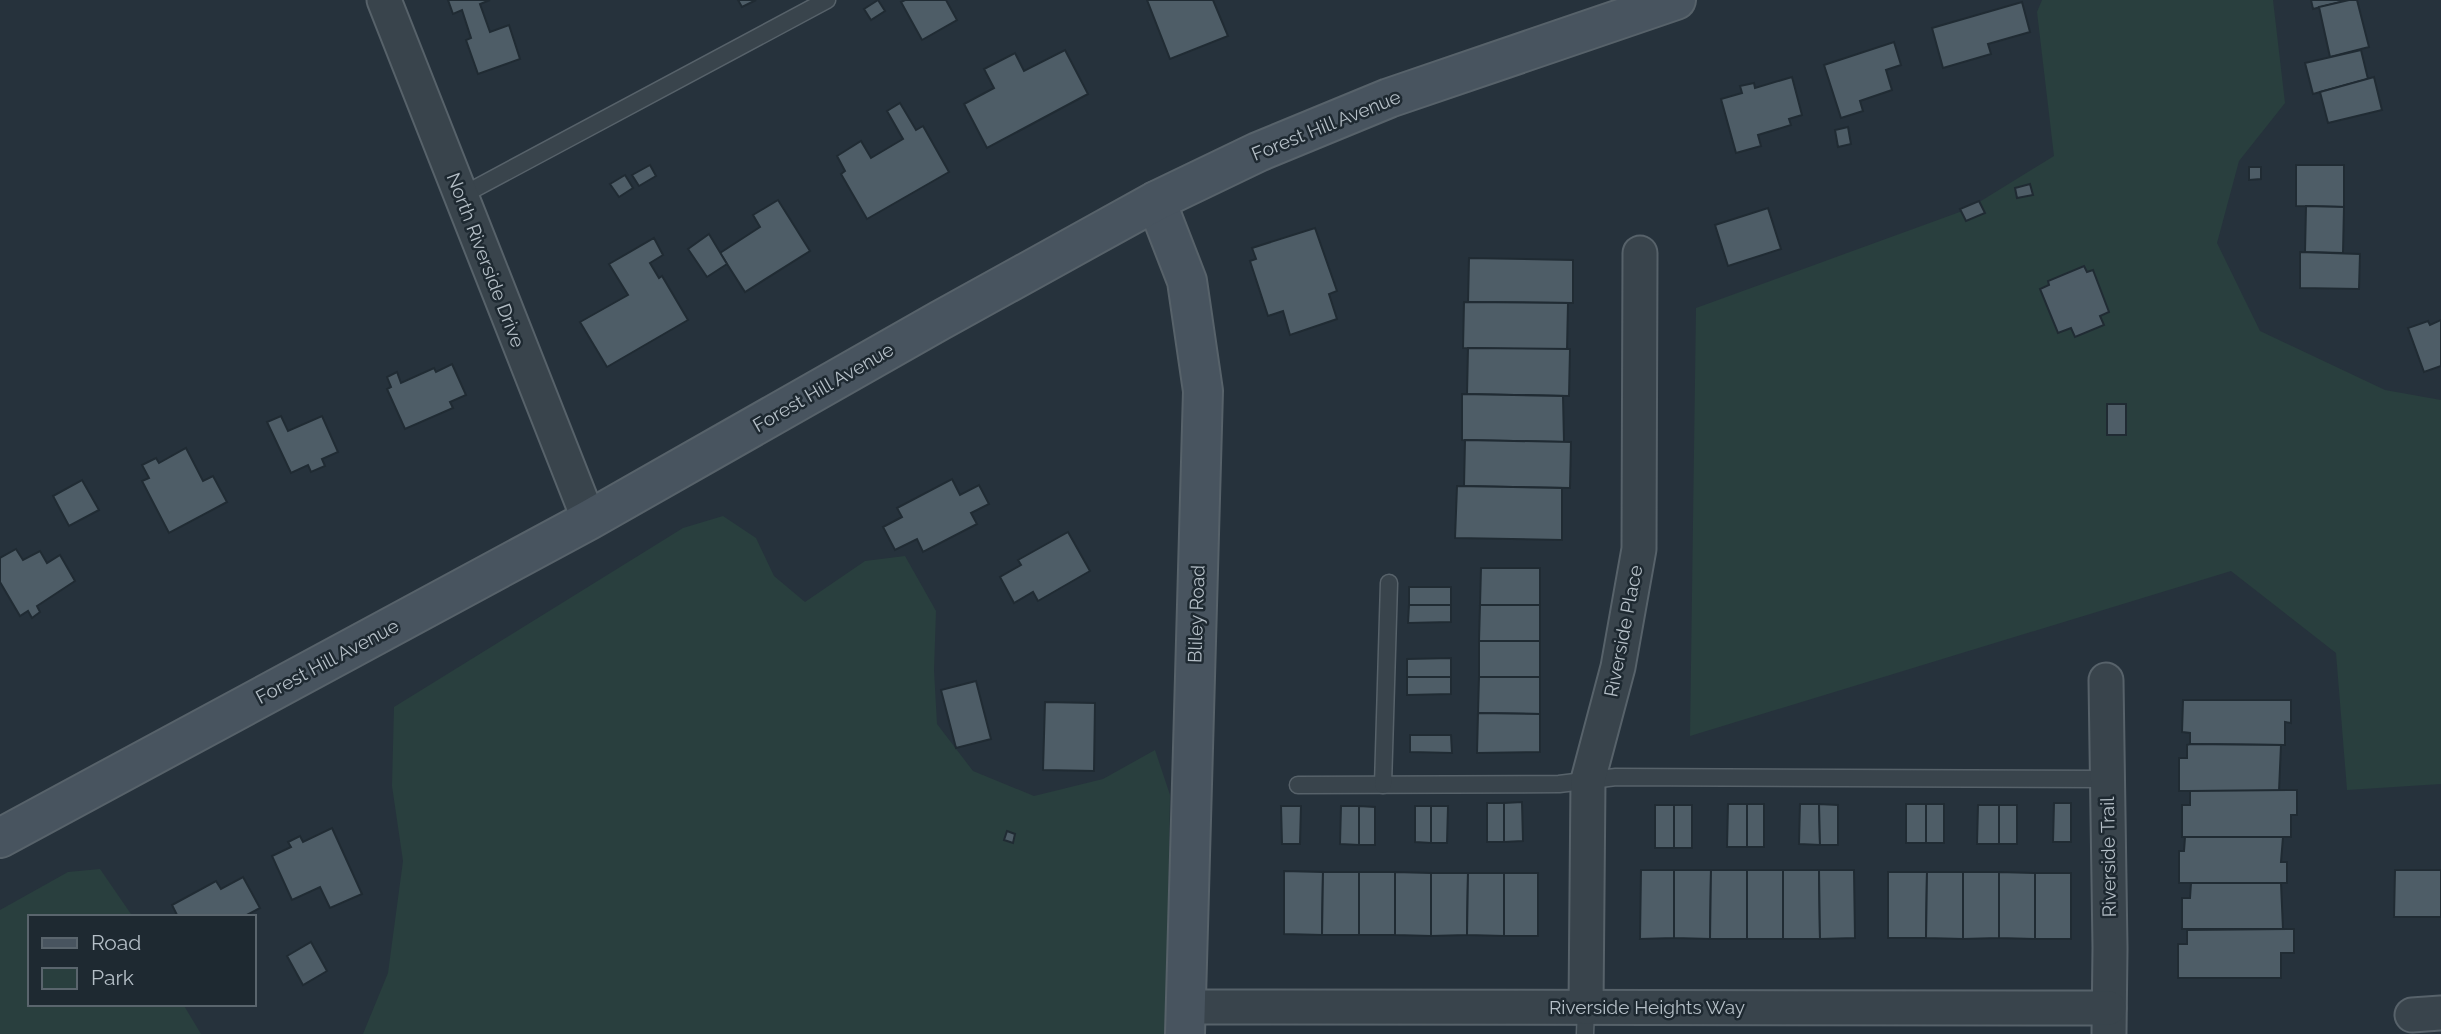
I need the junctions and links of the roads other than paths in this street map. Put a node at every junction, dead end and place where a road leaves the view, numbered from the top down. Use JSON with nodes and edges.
{"nodes":[{"id":1,"x":384,"y":0,"type":"edge"},
{"id":2,"x":827,"y":0,"type":"edge"},
{"id":3,"x":1676,"y":0,"type":"edge"},
{"id":4,"x":461,"y":196,"type":"junction"},
{"id":5,"x":1156,"y":201,"type":"junction"},
{"id":6,"x":1640,"y":253,"type":"dead end"},
{"id":7,"x":589,"y":520,"type":"junction"},
{"id":8,"x":1389,"y":583,"type":"dead end"},
{"id":9,"x":2106,"y":680,"type":"dead end"},
{"id":10,"x":2106,"y":779,"type":"junction"},
{"id":11,"x":1588,"y":780,"type":"junction"},
{"id":12,"x":1298,"y":785,"type":"dead end"},
{"id":13,"x":1383,"y":785,"type":"junction"},
{"id":14,"x":0,"y":838,"type":"edge"},
{"id":15,"x":1185,"y":1020,"type":"edge"},
{"id":16,"x":1585,"y":1020,"type":"edge"},
{"id":17,"x":2109,"y":1021,"type":"edge"}],
"edges":[{"from":1,"to":4,"type":"street","name":"North Riverside Drive"},
{"from":2,"to":4,"type":"lane"},
{"from":3,"to":5,"type":"main road","name":"Forest Hill Avenue"},
{"from":4,"to":7,"type":"street","name":"North Riverside Drive"},
{"from":5,"to":7,"type":"main road","name":"Forest Hill Avenue"},
{"from":5,"to":15,"type":"main road","name":"Bliley Road"},
{"from":6,"to":11,"type":"street","name":"Riverside Place"},
{"from":7,"to":14,"type":"main road","name":"Forest Hill Avenue"},
{"from":8,"to":13,"type":"lane"},
{"from":9,"to":10,"type":"street","name":"Riverside Trail"},
{"from":10,"to":11,"type":"lane"},
{"from":10,"to":17,"type":"street","name":"Riverside Trail"},
{"from":11,"to":13,"type":"lane"},
{"from":11,"to":16,"type":"street","name":"Riverside Place"},
{"from":12,"to":13,"type":"lane"},
{"from":15,"to":16,"type":"street","name":"Riverside Heights Way"},
{"from":16,"to":17,"type":"street","name":"Riverside Heights Way"}]}
